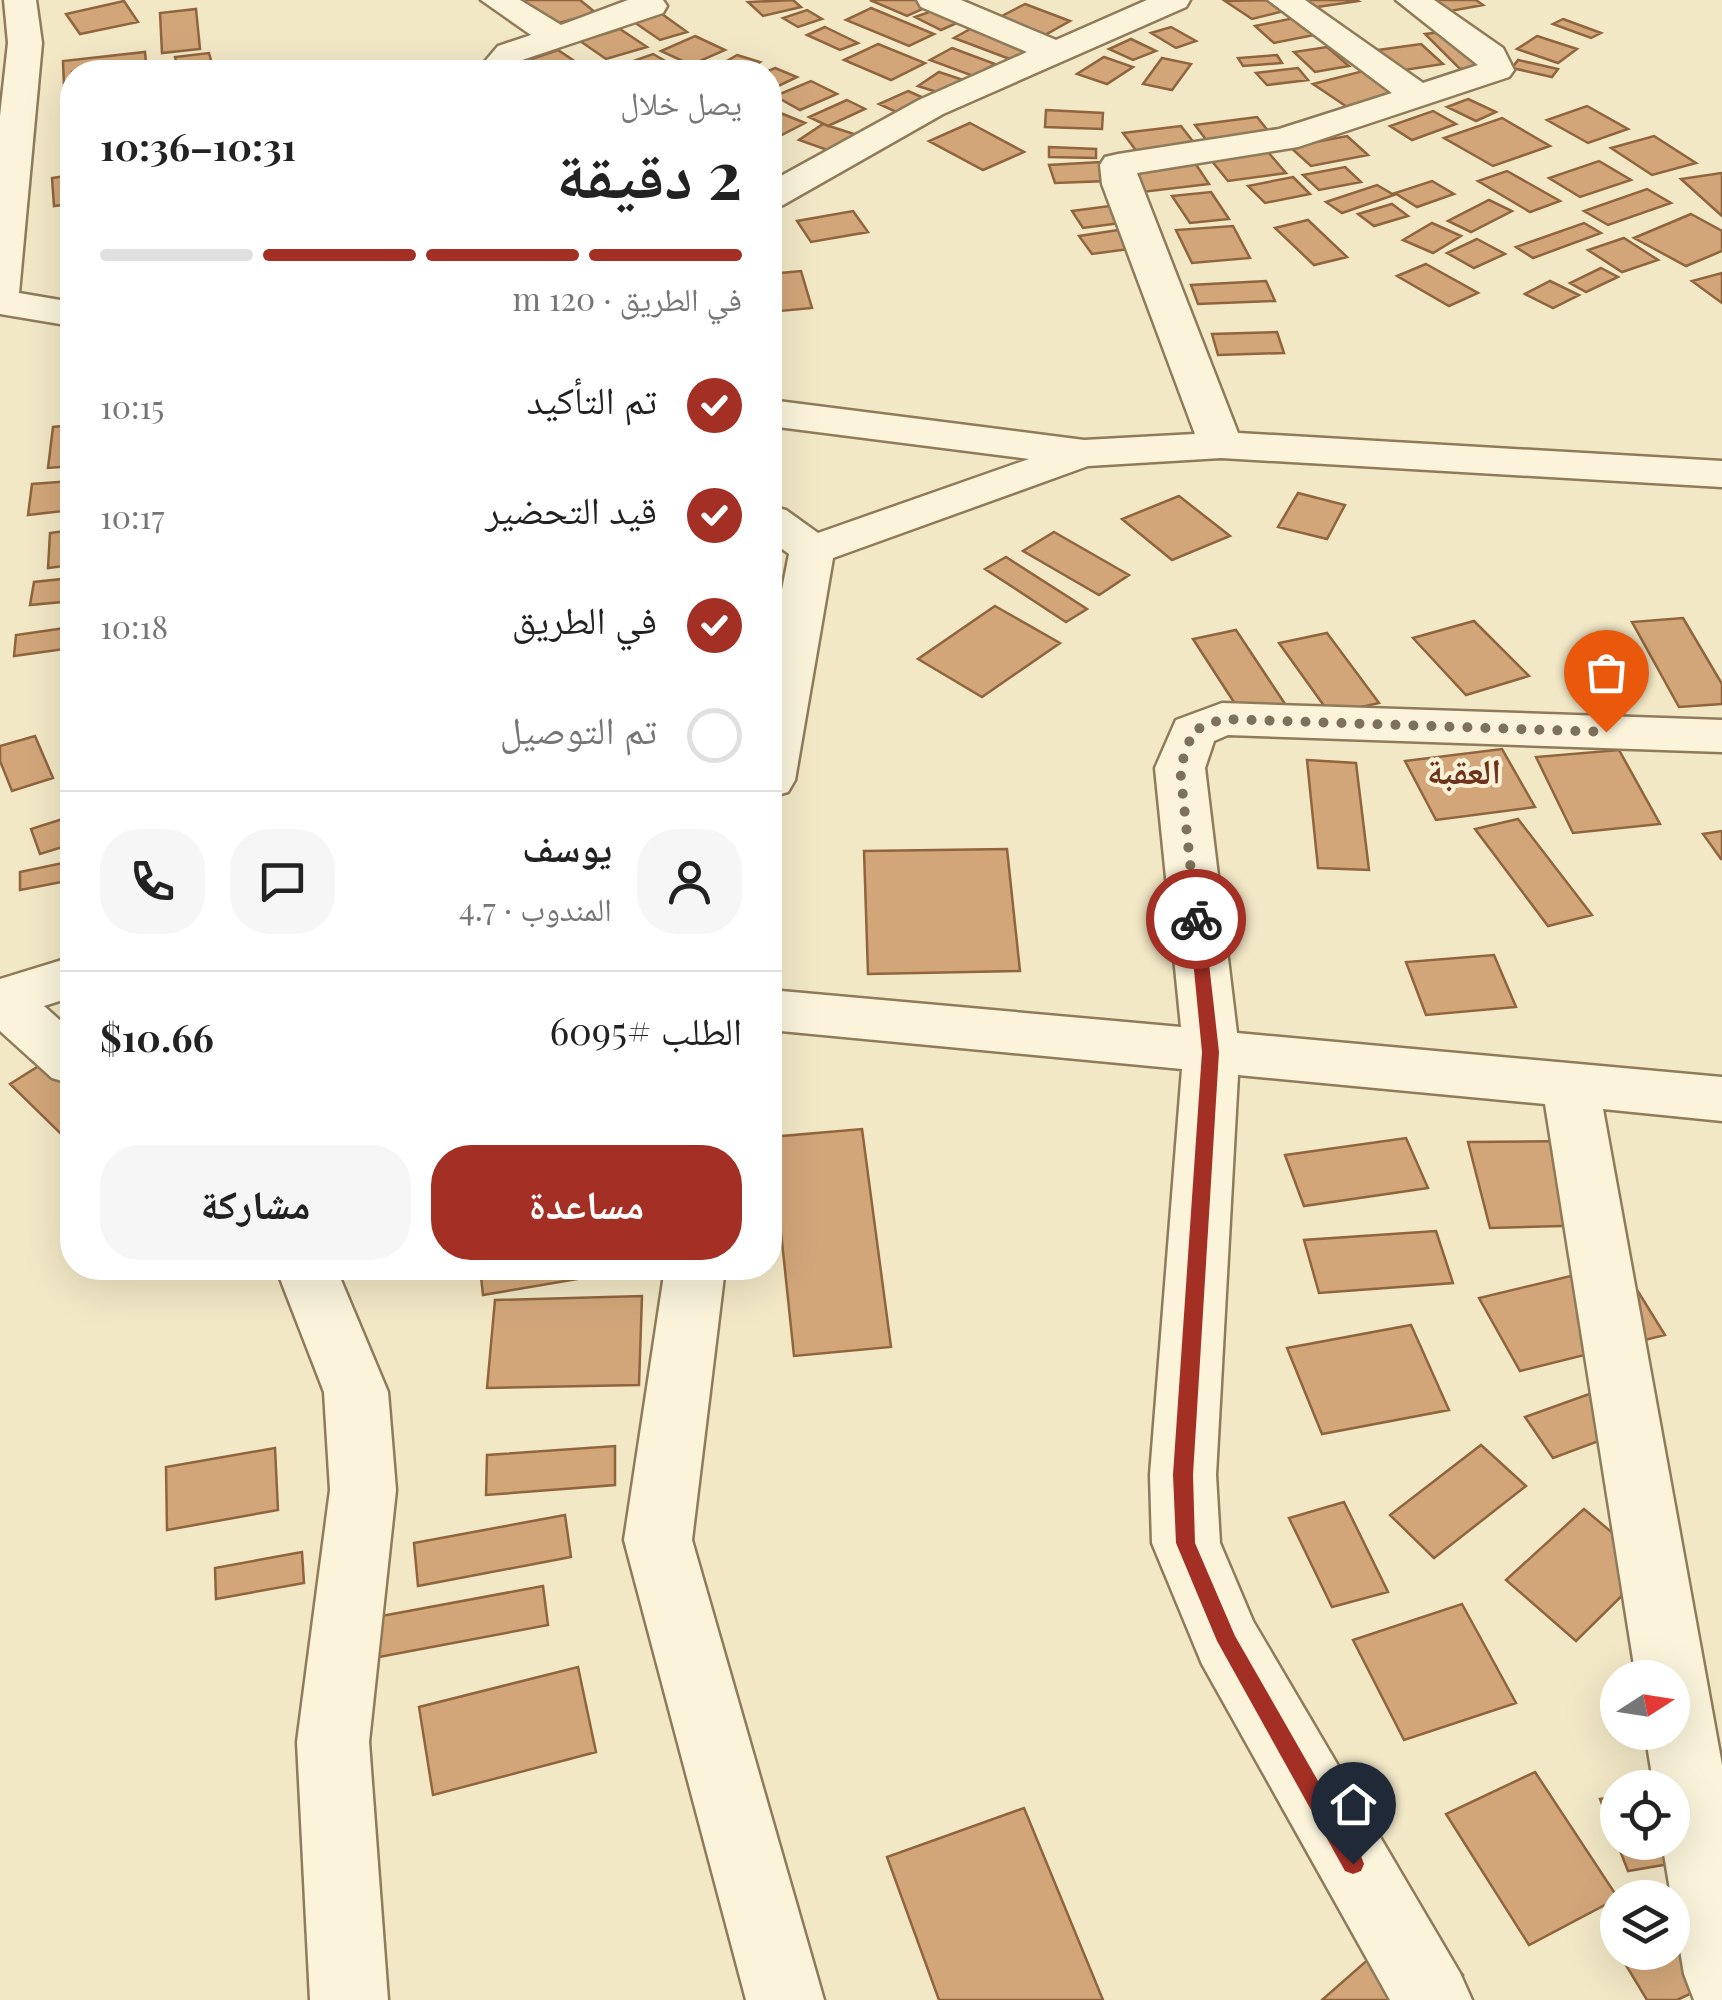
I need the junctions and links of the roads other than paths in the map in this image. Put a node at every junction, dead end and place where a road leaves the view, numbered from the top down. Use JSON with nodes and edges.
{"nodes":[{"id":1,"x":497,"y":0,"type":"edge"},
{"id":2,"x":644,"y":0,"type":"edge"},
{"id":3,"x":933,"y":0,"type":"edge"},
{"id":4,"x":1284,"y":0,"type":"edge"},
{"id":5,"x":1412,"y":0,"type":"edge"},
{"id":6,"x":1170,"y":1,"type":"edge"},
{"id":7,"x":23,"y":21,"type":"edge"},
{"id":8,"x":556,"y":36,"type":"junction"},
{"id":9,"x":1058,"y":52,"type":"junction"},
{"id":10,"x":503,"y":60,"type":"edge"},
{"id":11,"x":1420,"y":97,"type":"junction"},
{"id":12,"x":782,"y":191,"type":"edge"},
{"id":13,"x":0,"y":292,"type":"edge"},
{"id":14,"x":0,"y":302,"type":"edge"},
{"id":15,"x":60,"y":312,"type":"edge"},
{"id":16,"x":782,"y":415,"type":"edge"},
{"id":17,"x":1221,"y":445,"type":"junction"},
{"id":18,"x":1084,"y":454,"type":"junction"},
{"id":19,"x":1722,"y":474,"type":"edge"},
{"id":20,"x":782,"y":528,"type":"edge"},
{"id":21,"x":812,"y":550,"type":"junction"},
{"id":22,"x":782,"y":714,"type":"edge"},
{"id":23,"x":1722,"y":736,"type":"edge"},
{"id":24,"x":60,"y":980,"type":"edge"},
{"id":25,"x":0,"y":999,"type":"edge"},
{"id":26,"x":782,"y":1011,"type":"edge"},
{"id":27,"x":60,"y":1052,"type":"edge"},
{"id":28,"x":1210,"y":1052,"type":"junction"},
{"id":29,"x":1570,"y":1085,"type":"junction"},
{"id":30,"x":1722,"y":1099,"type":"edge"},
{"id":31,"x":311,"y":1280,"type":"edge"},
{"id":32,"x":693,"y":1280,"type":"edge"},
{"id":33,"x":1668,"y":1660,"type":"edge"},
{"id":34,"x":1684,"y":1750,"type":"edge"},
{"id":35,"x":1722,"y":1974,"type":"edge"},
{"id":36,"x":349,"y":2000,"type":"edge"},
{"id":37,"x":785,"y":2000,"type":"edge"},
{"id":38,"x":1433,"y":2000,"type":"edge"}],
"edges":[{"from":1,"to":8,"type":"street"},
{"from":2,"to":8,"type":"street"},
{"from":3,"to":9,"type":"street"},
{"from":4,"to":11,"type":"street"},
{"from":5,"to":11,"type":"street"},
{"from":6,"to":9,"type":"street"},
{"from":7,"to":13,"type":"street"},
{"from":8,"to":10,"type":"street"},
{"from":9,"to":12,"type":"street"},
{"from":11,"to":17,"type":"street"},
{"from":14,"to":15,"type":"street"},
{"from":16,"to":18,"type":"street"},
{"from":17,"to":18,"type":"street"},
{"from":17,"to":19,"type":"street"},
{"from":18,"to":21,"type":"street"},
{"from":20,"to":21,"type":"street"},
{"from":21,"to":22,"type":"street"},
{"from":23,"to":28,"type":"street"},
{"from":24,"to":25,"type":"street"},
{"from":25,"to":27,"type":"street"},
{"from":26,"to":28,"type":"street"},
{"from":28,"to":29,"type":"street"},
{"from":28,"to":38,"type":"street"},
{"from":29,"to":30,"type":"street"},
{"from":29,"to":33,"type":"street"},
{"from":31,"to":36,"type":"street"},
{"from":32,"to":37,"type":"street"},
{"from":34,"to":35,"type":"street"}]}
